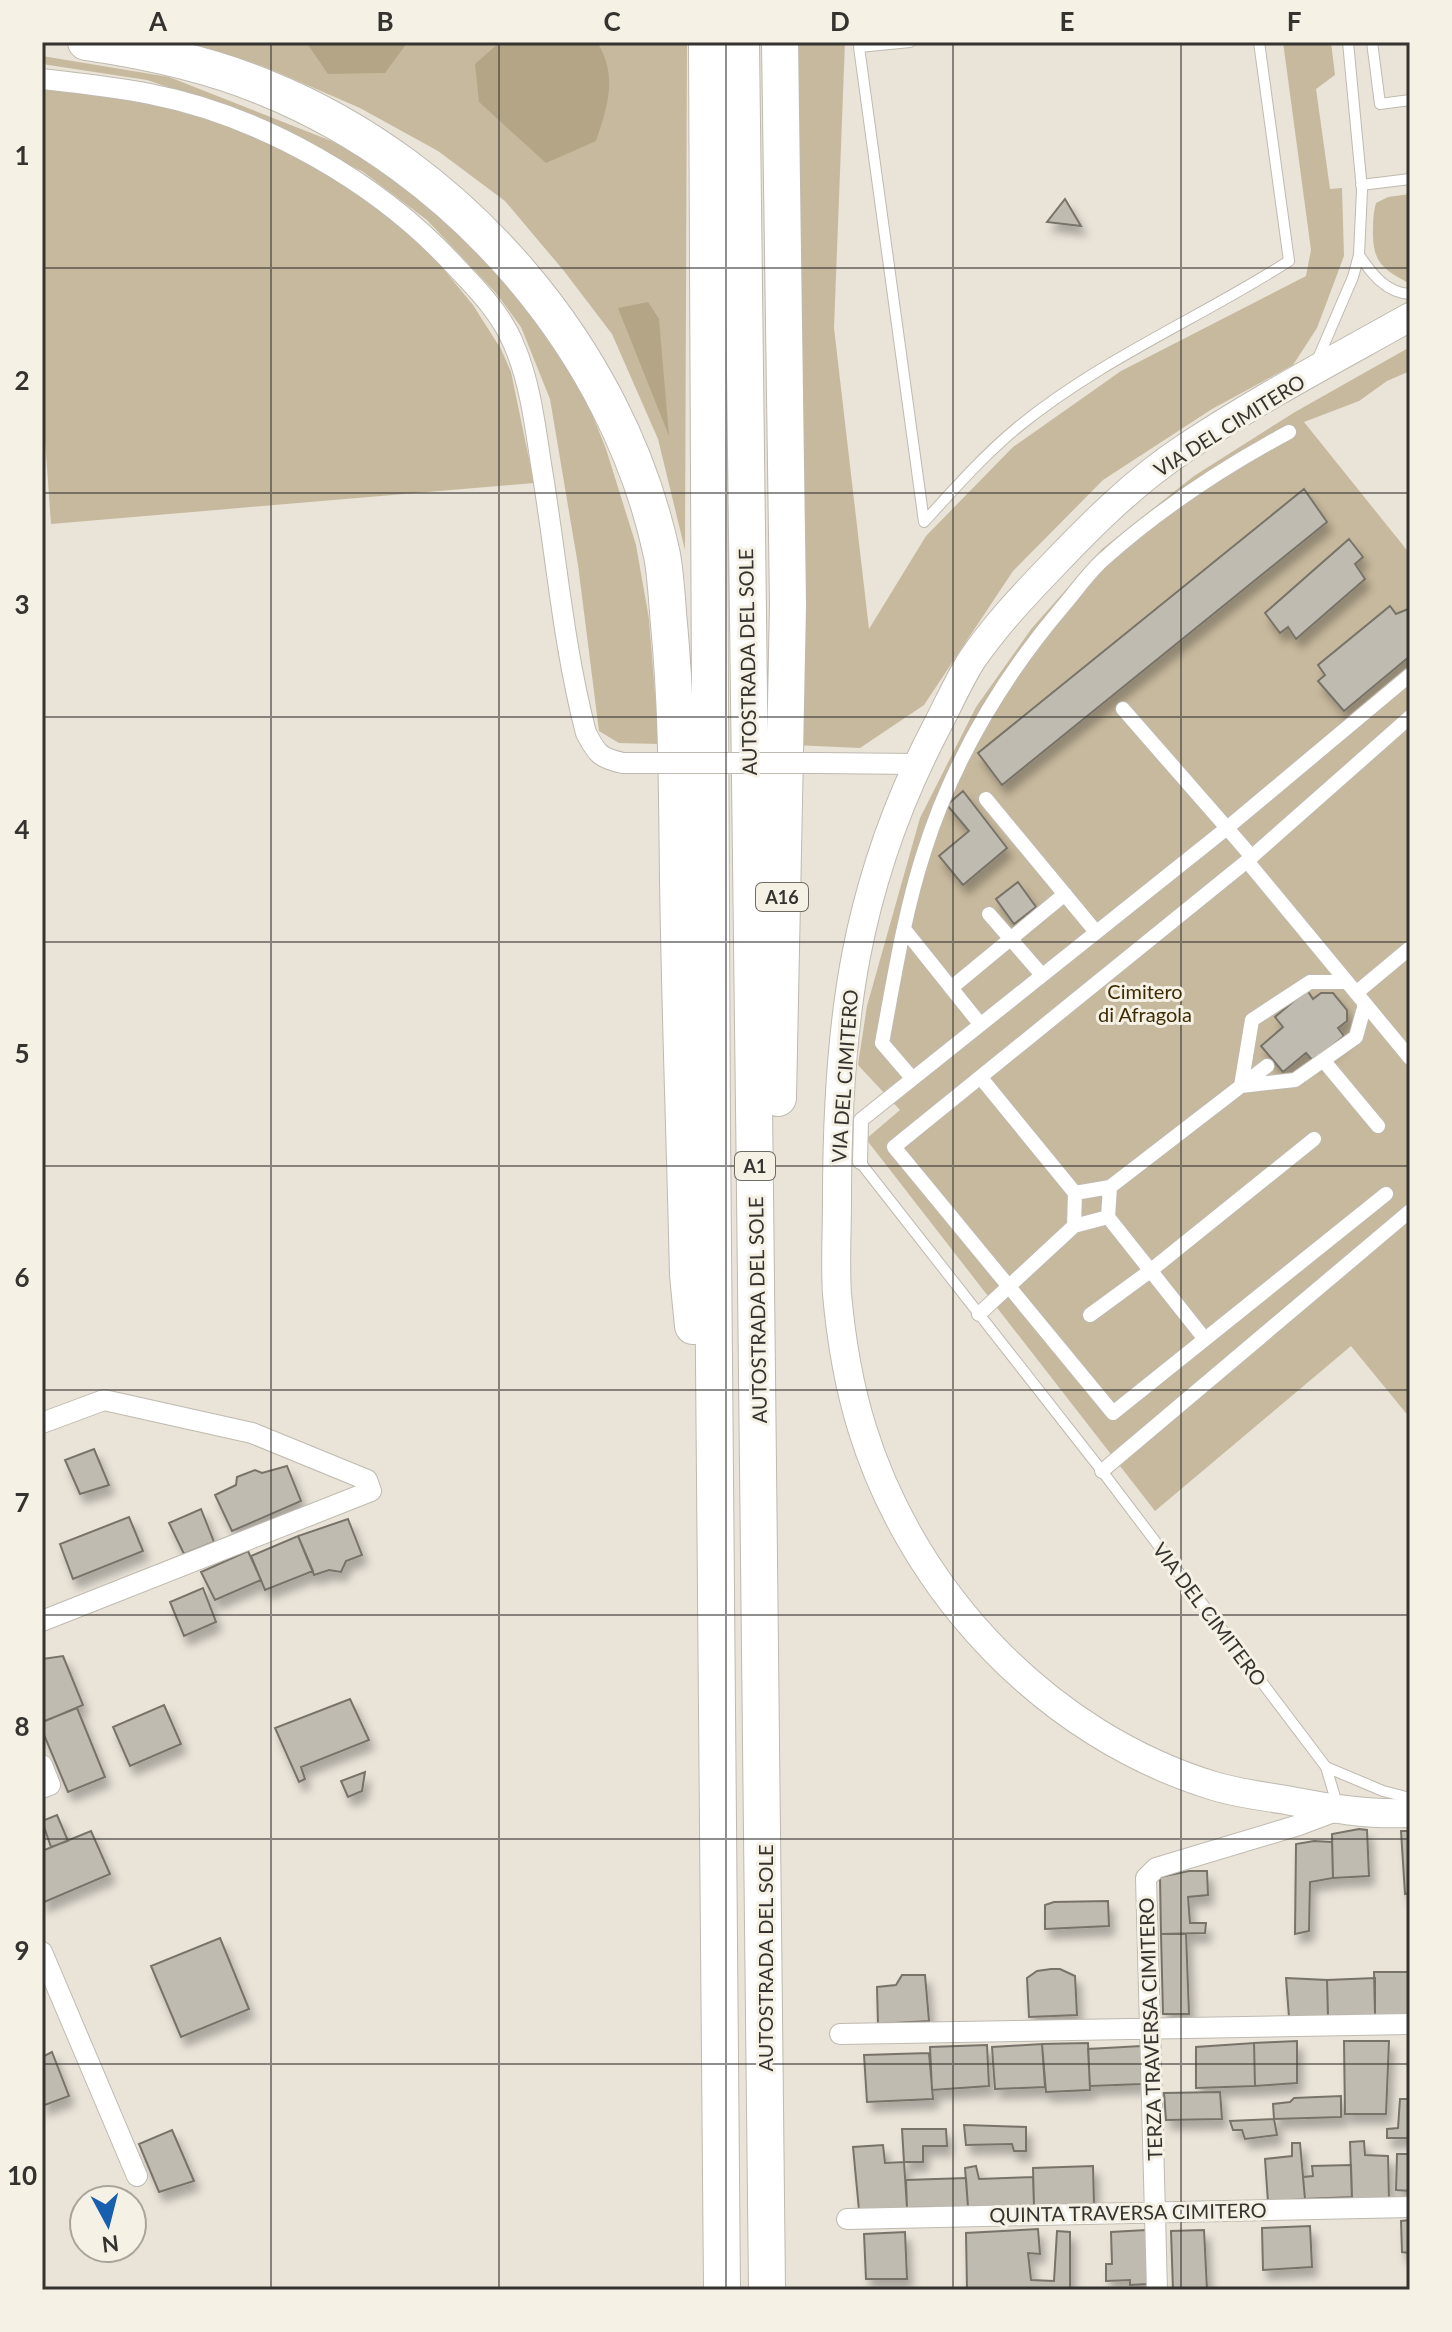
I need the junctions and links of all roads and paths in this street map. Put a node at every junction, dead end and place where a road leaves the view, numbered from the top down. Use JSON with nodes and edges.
{"nodes":[{"id":1,"x":86,"y":42,"type":"edge"},
{"id":2,"x":707,"y":42,"type":"edge"},
{"id":3,"x":741,"y":42,"type":"edge"},
{"id":4,"x":780,"y":42,"type":"edge"},
{"id":5,"x":910,"y":42,"type":"edge"},
{"id":6,"x":1259,"y":42,"type":"edge"},
{"id":7,"x":1348,"y":42,"type":"edge"},
{"id":8,"x":1372,"y":42,"type":"edge"},
{"id":9,"x":42,"y":79,"type":"edge"},
{"id":10,"x":1410,"y":100,"type":"edge"},
{"id":11,"x":1410,"y":179,"type":"edge"},
{"id":12,"x":1361,"y":185,"type":"junction"},
{"id":13,"x":1359,"y":255,"type":"junction"},
{"id":14,"x":1410,"y":294,"type":"edge"},
{"id":15,"x":1410,"y":317,"type":"edge"},
{"id":16,"x":1313,"y":372,"type":"junction"},
{"id":17,"x":1289,"y":432,"type":"dead end"},
{"id":18,"x":1410,"y":675,"type":"edge"},
{"id":19,"x":1123,"y":709,"type":"dead end"},
{"id":20,"x":1410,"y":717,"type":"edge"},
{"id":21,"x":917,"y":764,"type":"junction"},
{"id":22,"x":986,"y":799,"type":"dead end"},
{"id":23,"x":1227,"y":828,"type":"junction"},
{"id":24,"x":1249,"y":859,"type":"junction"},
{"id":25,"x":1065,"y":894,"type":"junction"},
{"id":26,"x":989,"y":914,"type":"dead end"},
{"id":27,"x":904,"y":929,"type":"junction"},
{"id":28,"x":1096,"y":932,"type":"junction"},
{"id":29,"x":1011,"y":939,"type":"junction"},
{"id":30,"x":1410,"y":948,"type":"edge"},
{"id":31,"x":1042,"y":975,"type":"junction"},
{"id":32,"x":951,"y":988,"type":"junction"},
{"id":33,"x":1356,"y":993,"type":"junction"},
{"id":34,"x":980,"y":1024,"type":"junction"},
{"id":35,"x":1410,"y":1058,"type":"edge"},
{"id":36,"x":1323,"y":1060,"type":"junction"},
{"id":37,"x":1267,"y":1066,"type":"dead end"},
{"id":38,"x":912,"y":1078,"type":"junction"},
{"id":39,"x":981,"y":1078,"type":"junction"},
{"id":40,"x":1241,"y":1086,"type":"junction"},
{"id":41,"x":1378,"y":1126,"type":"dead end"},
{"id":42,"x":1314,"y":1139,"type":"dead end"},
{"id":43,"x":860,"y":1162,"type":"joint"},
{"id":44,"x":1110,"y":1187,"type":"junction"},
{"id":45,"x":1075,"y":1193,"type":"junction"},
{"id":46,"x":1386,"y":1194,"type":"dead end"},
{"id":47,"x":1410,"y":1211,"type":"edge"},
{"id":48,"x":1108,"y":1217,"type":"junction"},
{"id":49,"x":1074,"y":1226,"type":"junction"},
{"id":50,"x":1150,"y":1271,"type":"junction"},
{"id":51,"x":1008,"y":1286,"type":"junction"},
{"id":52,"x":979,"y":1314,"type":"junction"},
{"id":53,"x":1090,"y":1315,"type":"dead end"},
{"id":54,"x":1204,"y":1338,"type":"junction"},
{"id":55,"x":42,"y":1423,"type":"edge"},
{"id":56,"x":1102,"y":1471,"type":"junction"},
{"id":57,"x":716,"y":1554,"type":"junction"},
{"id":58,"x":42,"y":1621,"type":"edge"},
{"id":59,"x":764,"y":1752,"type":"junction"},
{"id":60,"x":42,"y":1765,"type":"edge"},
{"id":61,"x":1326,"y":1767,"type":"junction"},
{"id":62,"x":42,"y":1788,"type":"edge"},
{"id":63,"x":1410,"y":1798,"type":"edge"},
{"id":64,"x":1339,"y":1810,"type":"junction"},
{"id":65,"x":1410,"y":1813,"type":"edge"},
{"id":66,"x":42,"y":1952,"type":"edge"},
{"id":67,"x":1410,"y":2024,"type":"edge"},
{"id":68,"x":1149,"y":2027,"type":"junction"},
{"id":69,"x":840,"y":2034,"type":"dead end"},
{"id":70,"x":137,"y":2176,"type":"dead end"},
{"id":71,"x":1410,"y":2207,"type":"edge"},
{"id":72,"x":1156,"y":2211,"type":"junction"},
{"id":73,"x":847,"y":2219,"type":"dead end"},
{"id":74,"x":722,"y":2290,"type":"edge"},
{"id":75,"x":767,"y":2290,"type":"edge"},
{"id":76,"x":1157,"y":2290,"type":"edge"}],
"edges":[{"from":1,"to":57,"type":"highway"},
{"from":2,"to":57,"type":"highway","name":"AUTOSTRADA DEL SOLE","number":"A1"},
{"from":3,"to":59,"type":"highway","name":"AUTOSTRADA DEL SOLE","number":"A1"},
{"from":4,"to":59,"type":"highway","number":"A16"},
{"from":5,"to":6,"type":"lane"},
{"from":7,"to":12,"type":"lane"},
{"from":8,"to":10,"type":"lane"},
{"from":9,"to":21,"type":"street","bridge":true},
{"from":11,"to":12,"type":"lane"},
{"from":12,"to":13,"type":"lane"},
{"from":13,"to":14,"type":"lane"},
{"from":13,"to":16,"type":"lane"},
{"from":15,"to":16,"type":"main road","name":"VIA DEL CIMITERO"},
{"from":16,"to":21,"type":"main road","name":"VIA DEL CIMITERO"},
{"from":17,"to":27,"type":"street"},
{"from":18,"to":23,"type":"street"},
{"from":19,"to":23,"type":"street"},
{"from":20,"to":24,"type":"street"},
{"from":21,"to":64,"type":"main road","name":"VIA DEL CIMITERO"},
{"from":22,"to":25,"type":"street"},
{"from":23,"to":24,"type":"street"},
{"from":23,"to":28,"type":"street"},
{"from":24,"to":33,"type":"street"},
{"from":24,"to":39,"type":"street"},
{"from":25,"to":28,"type":"street"},
{"from":25,"to":29,"type":"street"},
{"from":26,"to":29,"type":"street"},
{"from":27,"to":32,"type":"street"},
{"from":27,"to":38,"type":"street"},
{"from":28,"to":31,"type":"street"},
{"from":29,"to":31,"type":"street"},
{"from":29,"to":32,"type":"street"},
{"from":30,"to":33,"type":"street"},
{"from":31,"to":34,"type":"street"},
{"from":32,"to":34,"type":"street"},
{"from":33,"to":35,"type":"street"},
{"from":33,"to":36,"type":"street"},
{"from":33,"to":40,"type":"street"},
{"from":34,"to":38,"type":"street"},
{"from":36,"to":40,"type":"street"},
{"from":36,"to":41,"type":"street"},
{"from":37,"to":40,"type":"street"},
{"from":38,"to":43,"type":"street"},
{"from":39,"to":45,"type":"street"},
{"from":39,"to":51,"type":"street"},
{"from":40,"to":44,"type":"street"},
{"from":42,"to":50,"type":"street"},
{"from":43,"to":52,"type":"lane","name":"VIA DEL CIMITERO"},
{"from":44,"to":45,"type":"street"},
{"from":44,"to":48,"type":"street"},
{"from":45,"to":49,"type":"street"},
{"from":46,"to":54,"type":"street"},
{"from":47,"to":56,"type":"street"},
{"from":48,"to":49,"type":"street"},
{"from":48,"to":50,"type":"street"},
{"from":49,"to":51,"type":"street"},
{"from":50,"to":53,"type":"street"},
{"from":50,"to":54,"type":"street"},
{"from":51,"to":52,"type":"street"},
{"from":51,"to":54,"type":"street"},
{"from":52,"to":56,"type":"lane","name":"VIA DEL CIMITERO"},
{"from":55,"to":58,"type":"street"},
{"from":56,"to":61,"type":"lane","name":"VIA DEL CIMITERO"},
{"from":57,"to":74,"type":"highway","name":"AUTOSTRADA DEL SOLE","number":"A1"},
{"from":59,"to":75,"type":"highway","name":"AUTOSTRADA DEL SOLE","number":"A1"},
{"from":60,"to":62,"type":"street"},
{"from":61,"to":63,"type":"lane"},
{"from":61,"to":64,"type":"lane","name":"VIA DEL CIMITERO"},
{"from":64,"to":65,"type":"main road","name":"VIA DEL CIMITERO"},
{"from":64,"to":68,"type":"street","name":"TERZA TRAVERSA CIMITERO"},
{"from":66,"to":70,"type":"street"},
{"from":67,"to":68,"type":"street"},
{"from":68,"to":69,"type":"street"},
{"from":68,"to":72,"type":"street","name":"TERZA TRAVERSA CIMITERO"},
{"from":71,"to":72,"type":"street","name":"QUINTA TRAVERSA CIMITERO"},
{"from":72,"to":73,"type":"street","name":"QUINTA TRAVERSA CIMITERO"},
{"from":72,"to":76,"type":"street","name":"TERZA TRAVERSA CIMITERO"}]}
